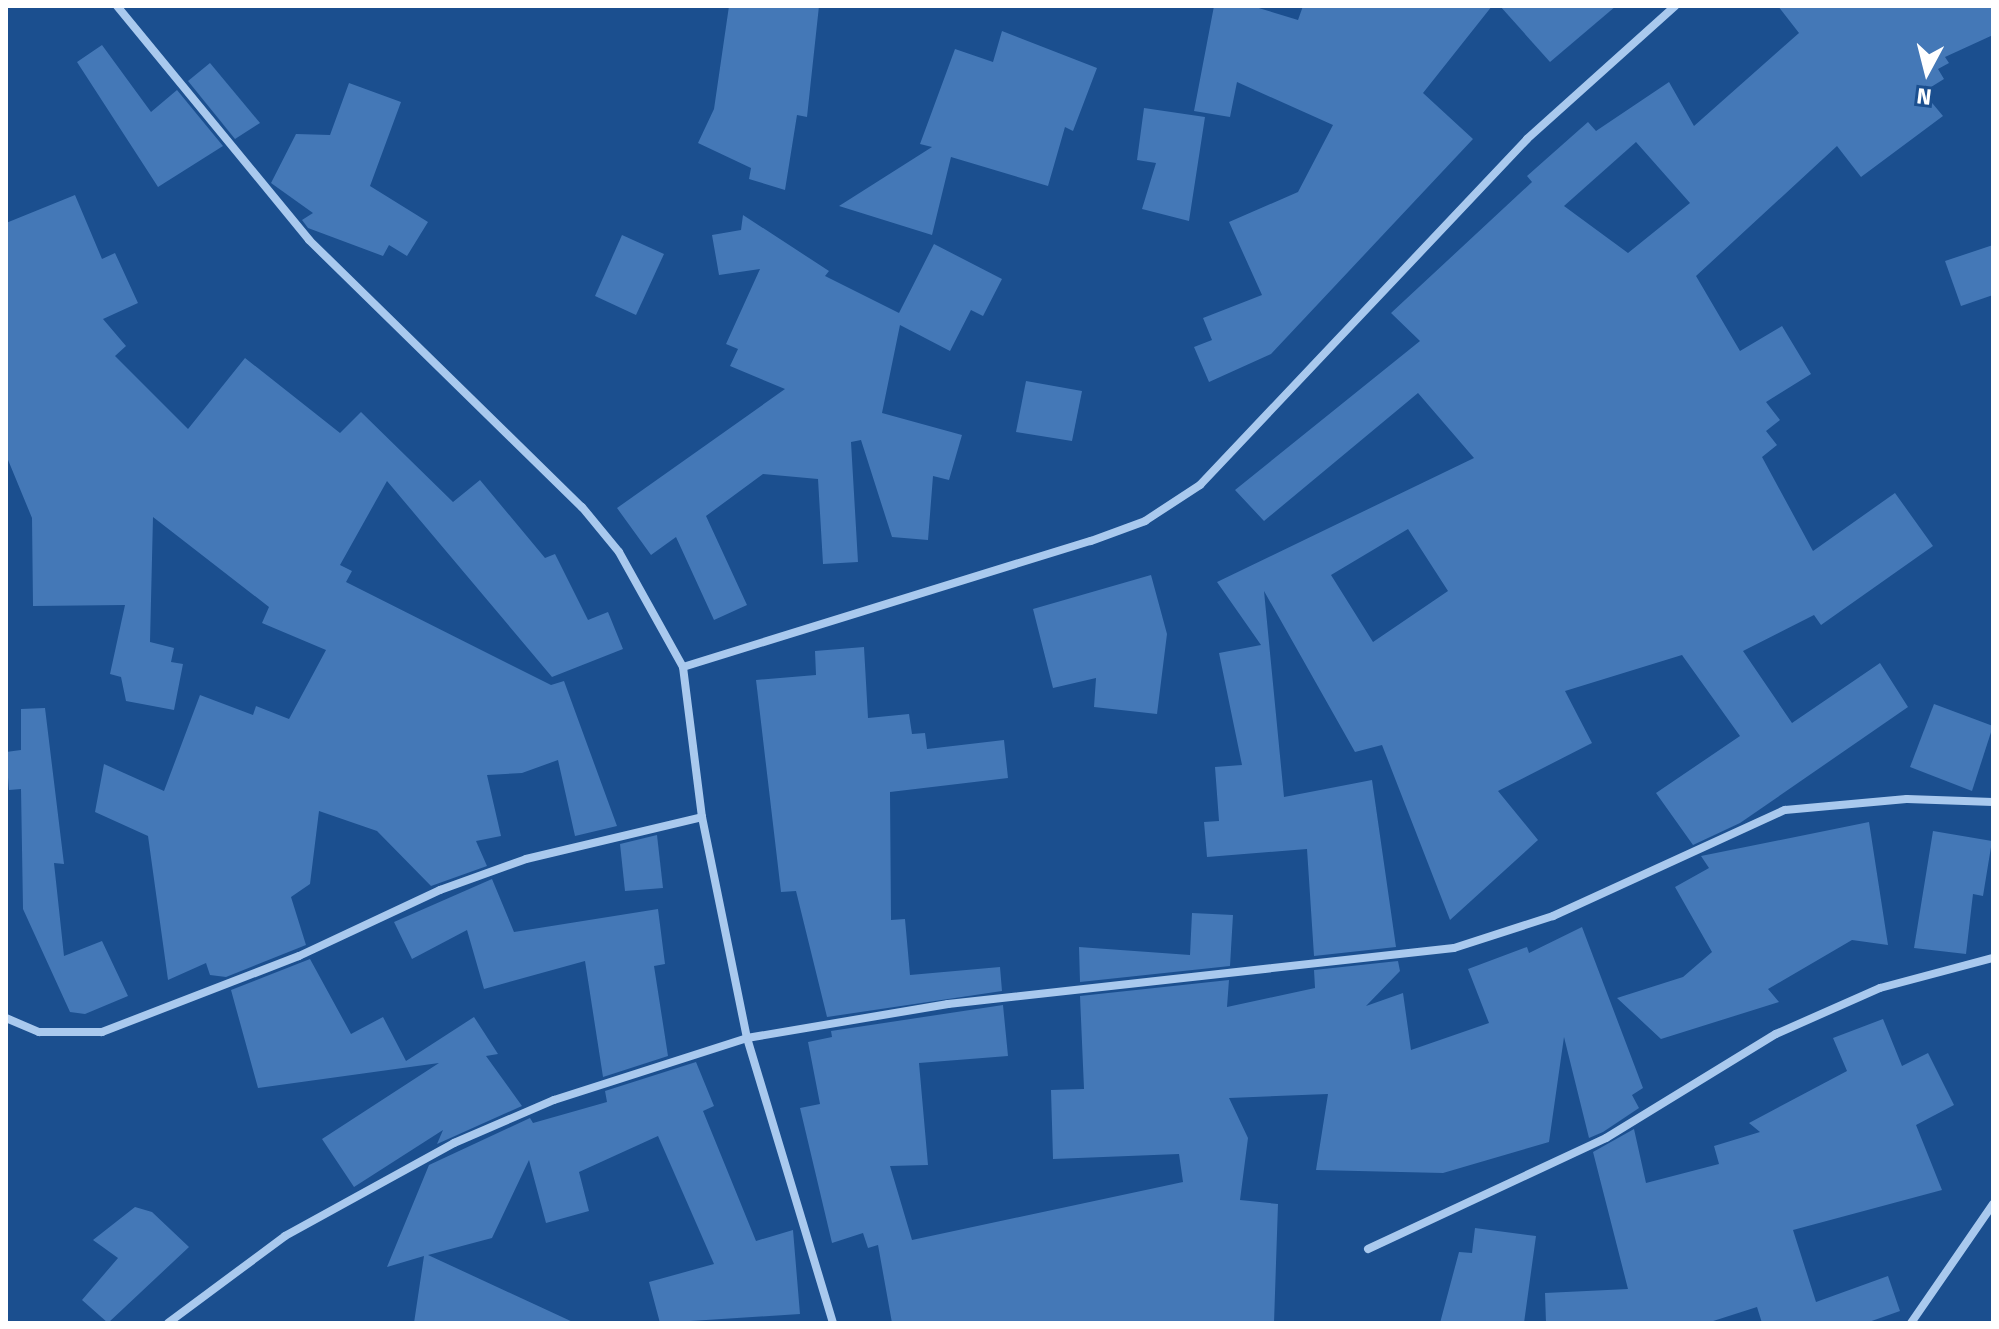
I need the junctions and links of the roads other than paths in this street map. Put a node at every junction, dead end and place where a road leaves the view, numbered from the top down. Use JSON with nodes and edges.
{"nodes":[{"id":1,"x":117,"y":6,"type":"edge"},
{"id":2,"x":1675,"y":6,"type":"edge"},
{"id":3,"x":683,"y":667,"type":"junction"},
{"id":4,"x":1993,"y":802,"type":"edge"},
{"id":5,"x":702,"y":817,"type":"junction"},
{"id":6,"x":1993,"y":958,"type":"edge"},
{"id":7,"x":6,"y":1018,"type":"edge"},
{"id":8,"x":747,"y":1038,"type":"junction"},
{"id":9,"x":1993,"y":1204,"type":"edge"},
{"id":10,"x":1368,"y":1249,"type":"dead end"},
{"id":11,"x":168,"y":1323,"type":"edge"},
{"id":12,"x":833,"y":1323,"type":"edge"},
{"id":13,"x":1911,"y":1323,"type":"edge"}],
"edges":[{"from":1,"to":3,"type":"street"},
{"from":2,"to":3,"type":"street"},
{"from":3,"to":5,"type":"street"},
{"from":4,"to":8,"type":"street"},
{"from":5,"to":7,"type":"street"},
{"from":5,"to":8,"type":"street"},
{"from":6,"to":10,"type":"street"},
{"from":8,"to":11,"type":"street"},
{"from":8,"to":12,"type":"street"},
{"from":9,"to":13,"type":"street"}]}
